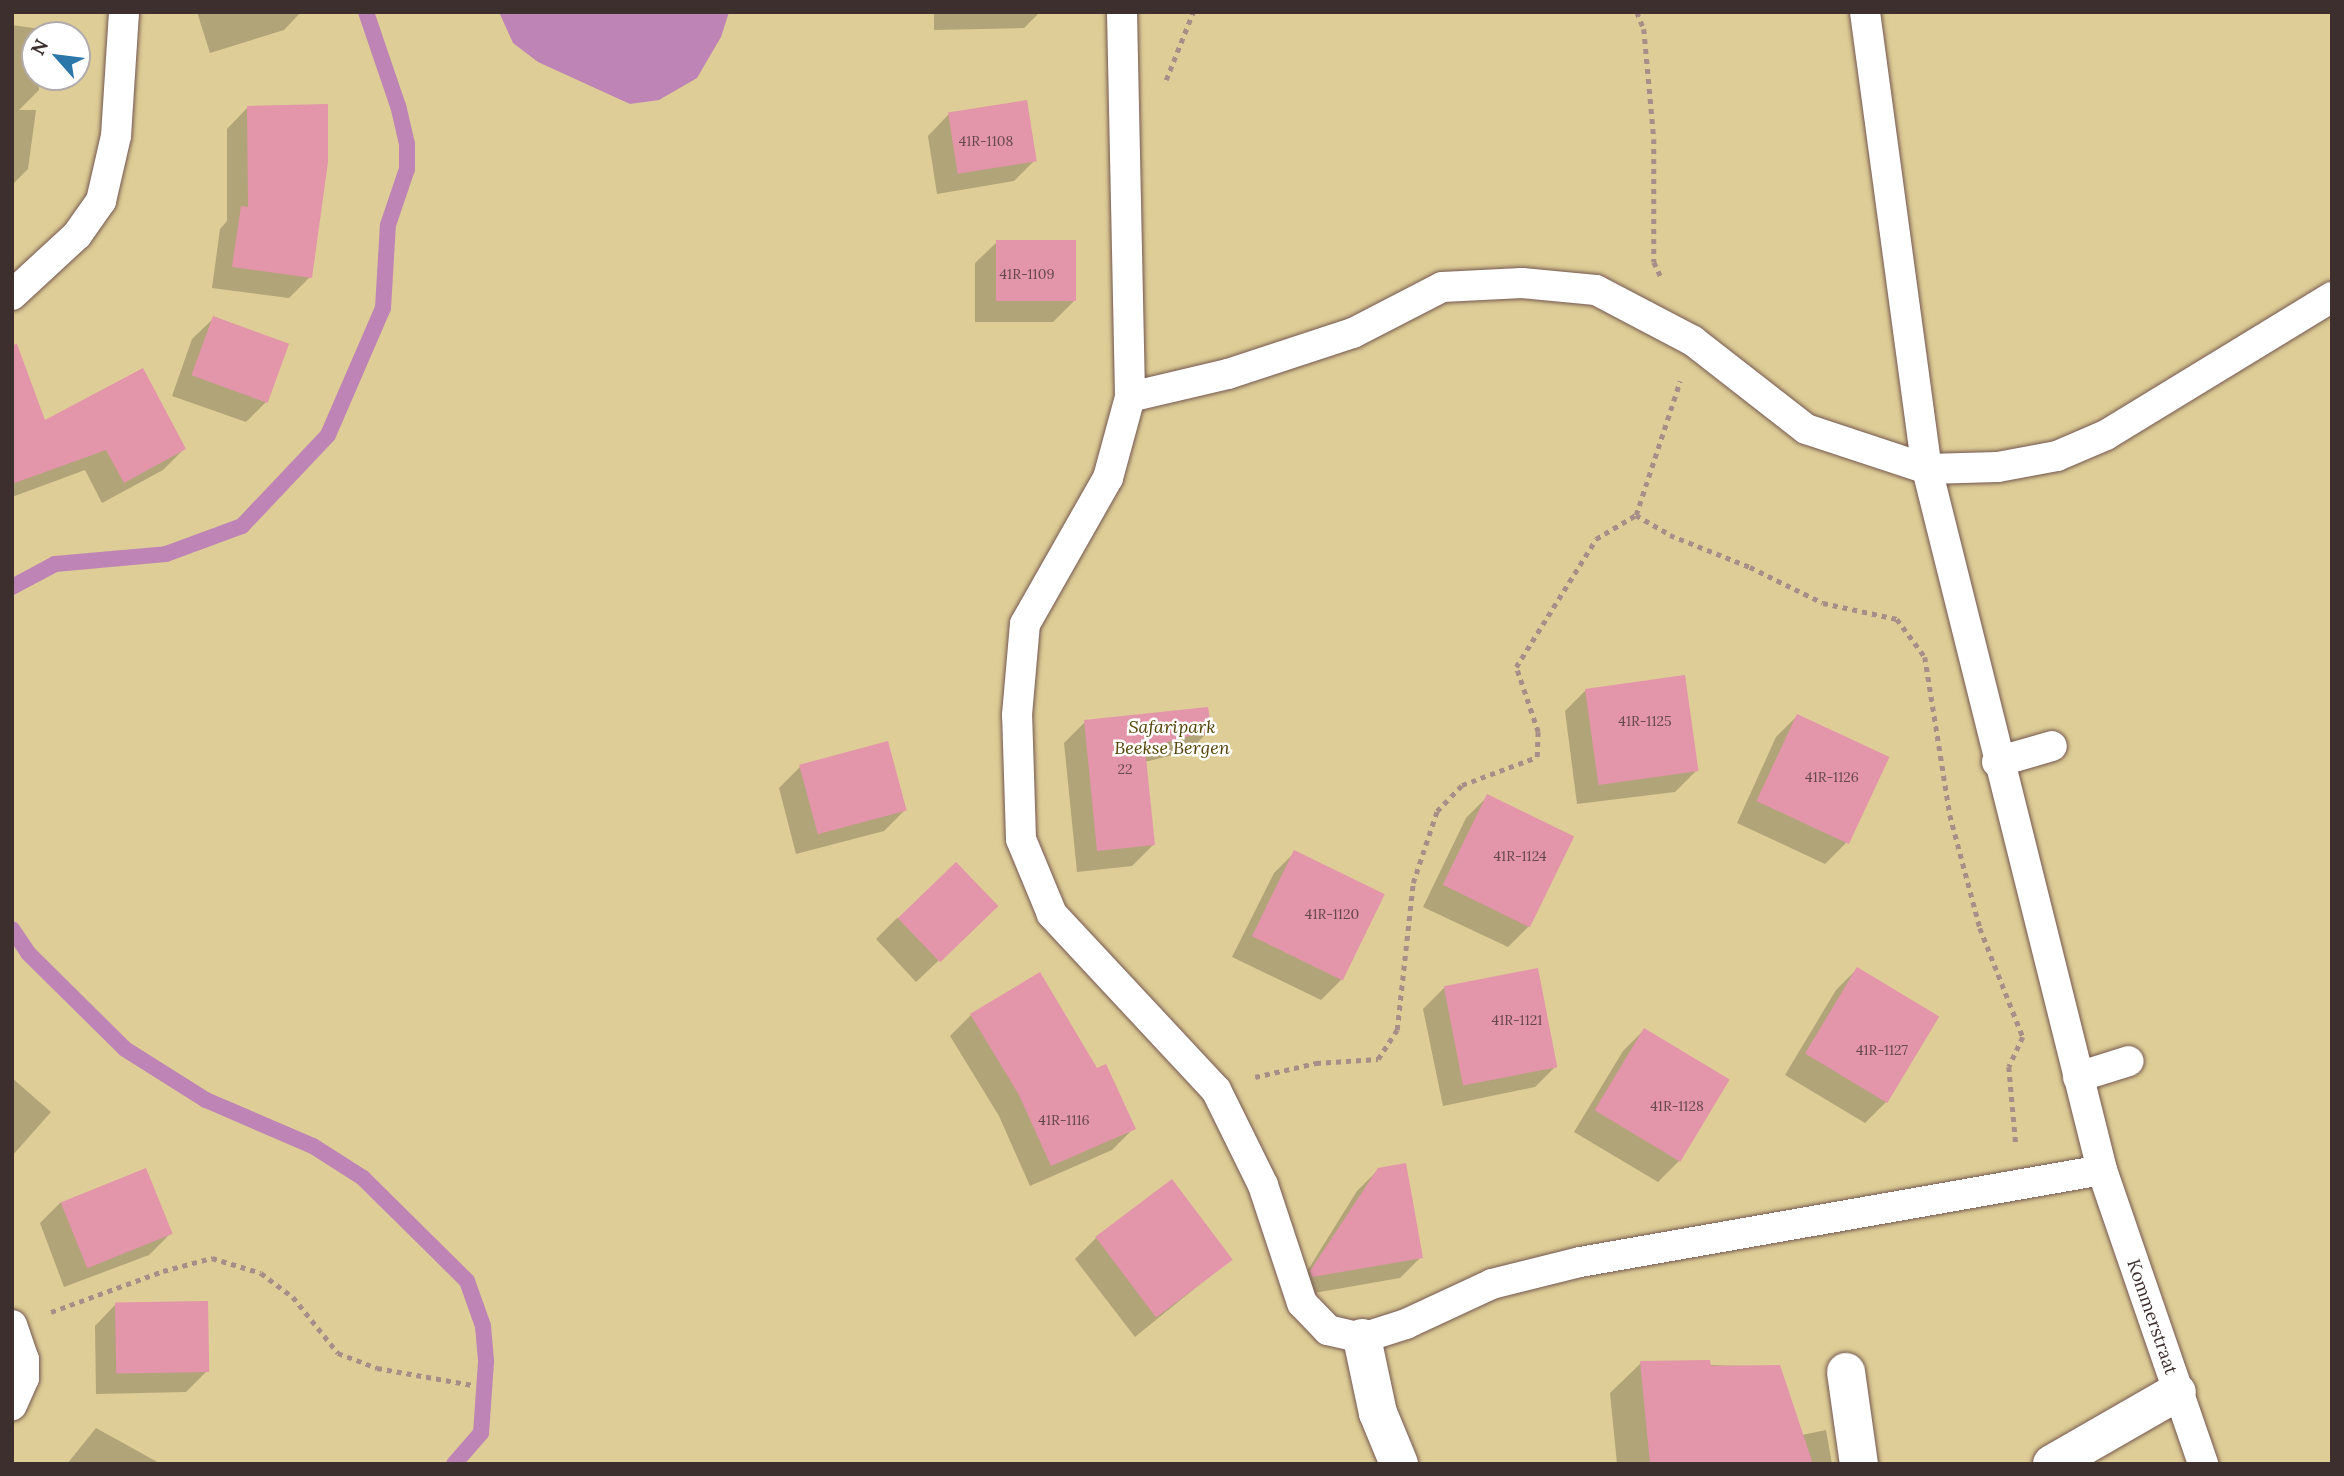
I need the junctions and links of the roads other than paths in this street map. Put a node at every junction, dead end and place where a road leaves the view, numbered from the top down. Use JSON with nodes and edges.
{"nodes":[{"id":1,"x":124,"y":12,"type":"edge"},
{"id":2,"x":1122,"y":12,"type":"edge"},
{"id":3,"x":1865,"y":12,"type":"edge"},
{"id":4,"x":12,"y":295,"type":"edge"},
{"id":5,"x":2332,"y":297,"type":"edge"},
{"id":6,"x":1130,"y":397,"type":"junction"},
{"id":7,"x":1927,"y":468,"type":"junction"},
{"id":8,"x":2052,"y":746,"type":"dead end"},
{"id":9,"x":1997,"y":762,"type":"junction"},
{"id":10,"x":2129,"y":1060,"type":"dead end"},
{"id":11,"x":2078,"y":1077,"type":"junction"},
{"id":12,"x":2102,"y":1170,"type":"junction"},
{"id":13,"x":13,"y":1326,"type":"edge"},
{"id":14,"x":1362,"y":1338,"type":"junction"},
{"id":15,"x":1846,"y":1371,"type":"dead end"},
{"id":16,"x":2177,"y":1392,"type":"junction"},
{"id":17,"x":12,"y":1405,"type":"edge"},
{"id":18,"x":1399,"y":1464,"type":"edge"},
{"id":19,"x":1859,"y":1464,"type":"edge"},
{"id":20,"x":2052,"y":1464,"type":"edge"},
{"id":21,"x":2203,"y":1464,"type":"edge"}],
"edges":[{"from":1,"to":4,"type":"lane"},
{"from":2,"to":6,"type":"lane"},
{"from":3,"to":7,"type":"lane","name":"Kommerstraat"},
{"from":5,"to":7,"type":"lane"},
{"from":6,"to":7,"type":"lane"},
{"from":6,"to":14,"type":"lane"},
{"from":7,"to":9,"type":"lane","name":"Kommerstraat"},
{"from":8,"to":9,"type":"lane"},
{"from":9,"to":11,"type":"lane","name":"Kommerstraat"},
{"from":10,"to":11,"type":"lane"},
{"from":11,"to":12,"type":"lane","name":"Kommerstraat"},
{"from":12,"to":14,"type":"lane"},
{"from":12,"to":16,"type":"lane","name":"Kommerstraat"},
{"from":13,"to":17,"type":"lane"},
{"from":14,"to":18,"type":"street"},
{"from":15,"to":19,"type":"street"},
{"from":16,"to":20,"type":"street"},
{"from":16,"to":21,"type":"lane","name":"Kommerstraat"}]}
